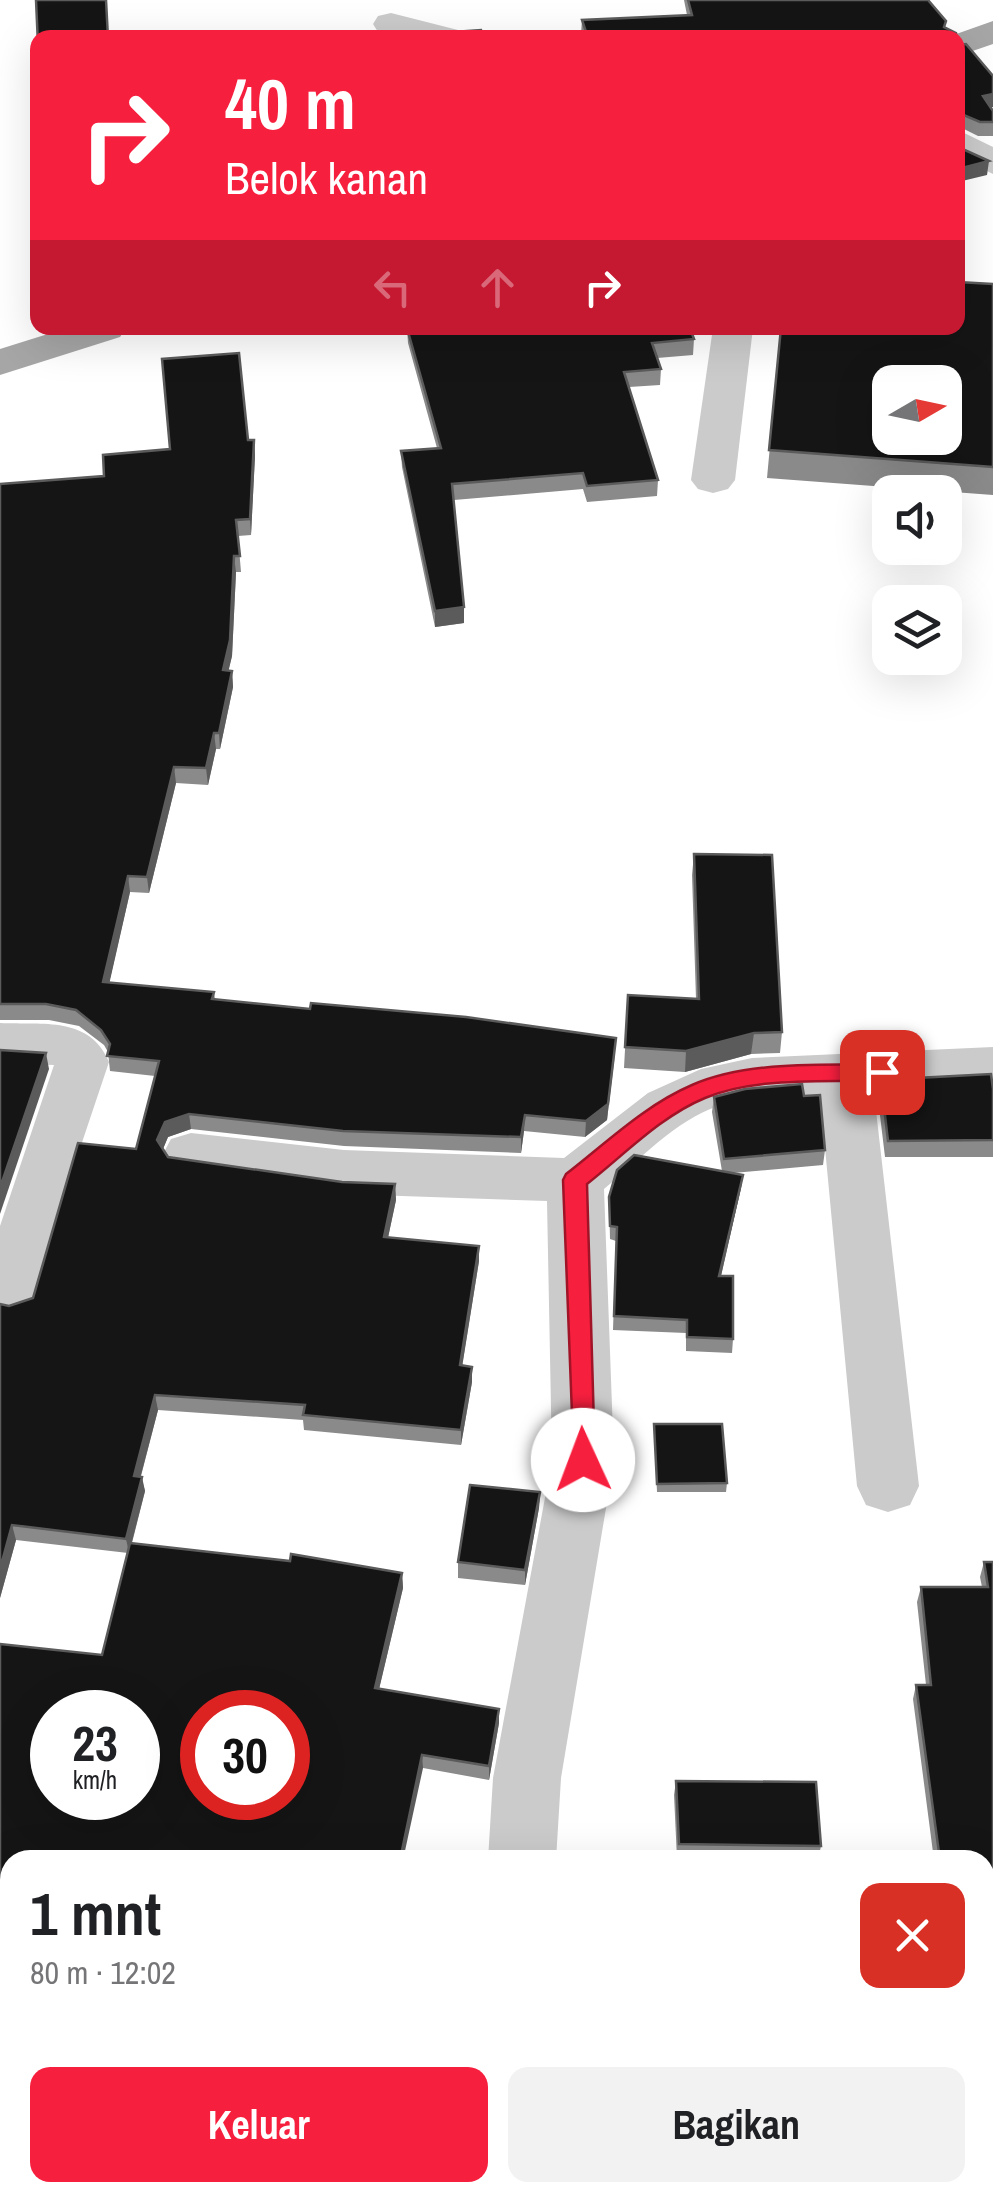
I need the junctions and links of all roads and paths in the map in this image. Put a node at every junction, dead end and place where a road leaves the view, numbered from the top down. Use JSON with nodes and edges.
{"nodes":[{"id":1,"x":394,"y":21,"type":"edge"},
{"id":2,"x":421,"y":30,"type":"edge"},
{"id":3,"x":993,"y":32,"type":"edge"},
{"id":4,"x":965,"y":43,"type":"edge"},
{"id":5,"x":965,"y":145,"type":"edge"},
{"id":6,"x":993,"y":162,"type":"edge"},
{"id":7,"x":85,"y":335,"type":"edge"},
{"id":8,"x":732,"y":335,"type":"edge"},
{"id":9,"x":0,"y":363,"type":"edge"},
{"id":10,"x":712,"y":480,"type":"dead end"},
{"id":11,"x":0,"y":1044,"type":"edge"},
{"id":12,"x":993,"y":1068,"type":"edge"},
{"id":13,"x":845,"y":1074,"type":"junction"},
{"id":14,"x":191,"y":1154,"type":"dead end"},
{"id":15,"x":575,"y":1180,"type":"junction"},
{"id":16,"x":12,"y":1295,"type":"dead end"},
{"id":17,"x":888,"y":1486,"type":"dead end"},
{"id":18,"x":523,"y":1850,"type":"edge"}],
"edges":[{"from":1,"to":2,"type":"street"},
{"from":3,"to":4,"type":"main road"},
{"from":5,"to":6,"type":"street"},
{"from":7,"to":9,"type":"main road"},
{"from":8,"to":10,"type":"street"},
{"from":11,"to":16,"type":"street"},
{"from":12,"to":13,"type":"street"},
{"from":13,"to":15,"type":"street"},
{"from":13,"to":17,"type":"street"},
{"from":14,"to":15,"type":"street"},
{"from":15,"to":18,"type":"street"}]}
